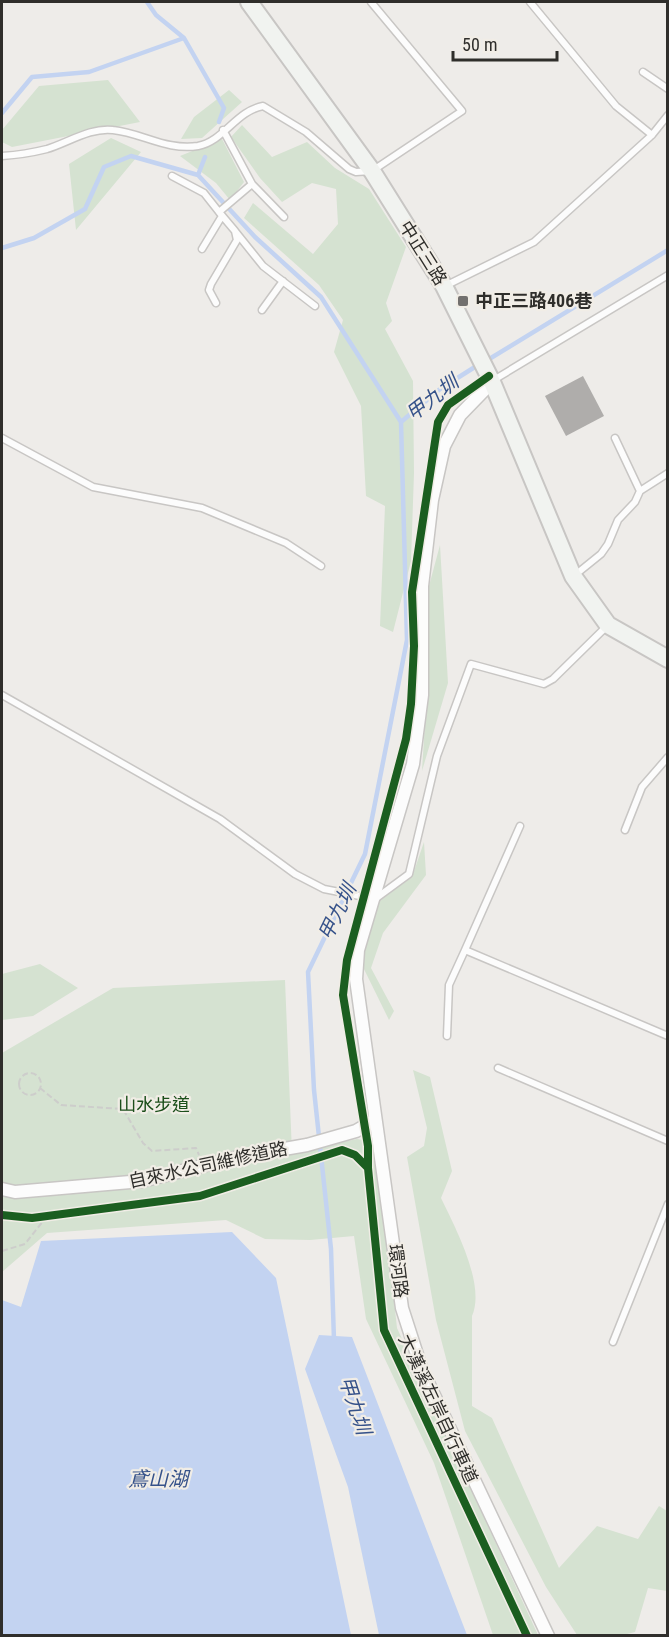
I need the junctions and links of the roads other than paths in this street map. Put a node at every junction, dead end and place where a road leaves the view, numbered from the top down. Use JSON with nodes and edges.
{"nodes":[{"id":1,"x":249,"y":2,"type":"edge"},
{"id":2,"x":371,"y":2,"type":"edge"},
{"id":3,"x":530,"y":2,"type":"edge"},
{"id":4,"x":643,"y":72,"type":"dead end"},
{"id":5,"x":668,"y":89,"type":"edge"},
{"id":6,"x":668,"y":115,"type":"edge"},
{"id":7,"x":223,"y":130,"type":"junction"},
{"id":8,"x":652,"y":135,"type":"junction"},
{"id":9,"x":2,"y":156,"type":"edge"},
{"id":10,"x":372,"y":171,"type":"junction"},
{"id":11,"x":172,"y":176,"type":"dead end"},
{"id":12,"x":252,"y":184,"type":"junction"},
{"id":13,"x":221,"y":213,"type":"junction"},
{"id":14,"x":284,"y":217,"type":"dead end"},
{"id":15,"x":235,"y":231,"type":"junction"},
{"id":16,"x":202,"y":249,"type":"dead end"},
{"id":17,"x":668,"y":275,"type":"edge"},
{"id":18,"x":283,"y":281,"type":"junction"},
{"id":19,"x":444,"y":286,"type":"junction"},
{"id":20,"x":216,"y":303,"type":"dead end"},
{"id":21,"x":315,"y":306,"type":"dead end"},
{"id":22,"x":262,"y":310,"type":"dead end"},
{"id":23,"x":490,"y":379,"type":"junction"},
{"id":24,"x":2,"y":438,"type":"edge"},
{"id":25,"x":615,"y":438,"type":"dead end"},
{"id":26,"x":668,"y":473,"type":"edge"},
{"id":27,"x":640,"y":491,"type":"junction"},
{"id":28,"x":321,"y":566,"type":"dead end"},
{"id":29,"x":573,"y":576,"type":"junction"},
{"id":30,"x":608,"y":625,"type":"junction"},
{"id":31,"x":668,"y":659,"type":"edge"},
{"id":32,"x":2,"y":695,"type":"edge"},
{"id":33,"x":668,"y":757,"type":"edge"},
{"id":34,"x":520,"y":826,"type":"dead end"},
{"id":35,"x":625,"y":830,"type":"dead end"},
{"id":36,"x":375,"y":899,"type":"junction"},
{"id":37,"x":465,"y":950,"type":"junction"},
{"id":38,"x":447,"y":1036,"type":"dead end"},
{"id":39,"x":668,"y":1036,"type":"edge"},
{"id":40,"x":498,"y":1068,"type":"dead end"},
{"id":41,"x":375,"y":1120,"type":"junction"},
{"id":42,"x":668,"y":1141,"type":"edge"},
{"id":43,"x":2,"y":1189,"type":"edge"},
{"id":44,"x":668,"y":1204,"type":"edge"},
{"id":45,"x":613,"y":1341,"type":"dead end"},
{"id":46,"x":548,"y":1635,"type":"edge"}],
"edges":[{"from":1,"to":10,"type":"street","name":"中正三路"},
{"from":2,"to":10,"type":"lane"},
{"from":3,"to":8,"type":"lane"},
{"from":4,"to":5,"type":"lane"},
{"from":6,"to":8,"type":"lane"},
{"from":7,"to":9,"type":"lane"},
{"from":7,"to":10,"type":"lane"},
{"from":7,"to":12,"type":"lane"},
{"from":8,"to":19,"type":"lane"},
{"from":10,"to":19,"type":"street","name":"中正三路"},
{"from":11,"to":13,"type":"lane"},
{"from":12,"to":13,"type":"lane"},
{"from":12,"to":14,"type":"lane"},
{"from":13,"to":15,"type":"lane"},
{"from":13,"to":16,"type":"lane"},
{"from":15,"to":18,"type":"lane"},
{"from":15,"to":20,"type":"lane"},
{"from":17,"to":23,"type":"lane"},
{"from":18,"to":21,"type":"lane"},
{"from":18,"to":22,"type":"lane"},
{"from":19,"to":23,"type":"street","name":"中正三路"},
{"from":23,"to":29,"type":"street","name":"中正三路"},
{"from":23,"to":36,"type":"street","name":"環河路"},
{"from":24,"to":28,"type":"lane"},
{"from":25,"to":27,"type":"lane"},
{"from":26,"to":27,"type":"lane"},
{"from":27,"to":29,"type":"lane"},
{"from":29,"to":30,"type":"street","name":"中正三路"},
{"from":30,"to":31,"type":"street","name":"中正三路"},
{"from":30,"to":36,"type":"lane"},
{"from":32,"to":36,"type":"lane"},
{"from":33,"to":35,"type":"lane"},
{"from":34,"to":37,"type":"lane"},
{"from":36,"to":41,"type":"street","name":"環河路"},
{"from":37,"to":38,"type":"lane"},
{"from":37,"to":39,"type":"lane"},
{"from":40,"to":42,"type":"lane"},
{"from":41,"to":43,"type":"street","name":"自來水公司維修道路"},
{"from":41,"to":46,"type":"street","name":"環河路"},
{"from":44,"to":45,"type":"lane"}]}
